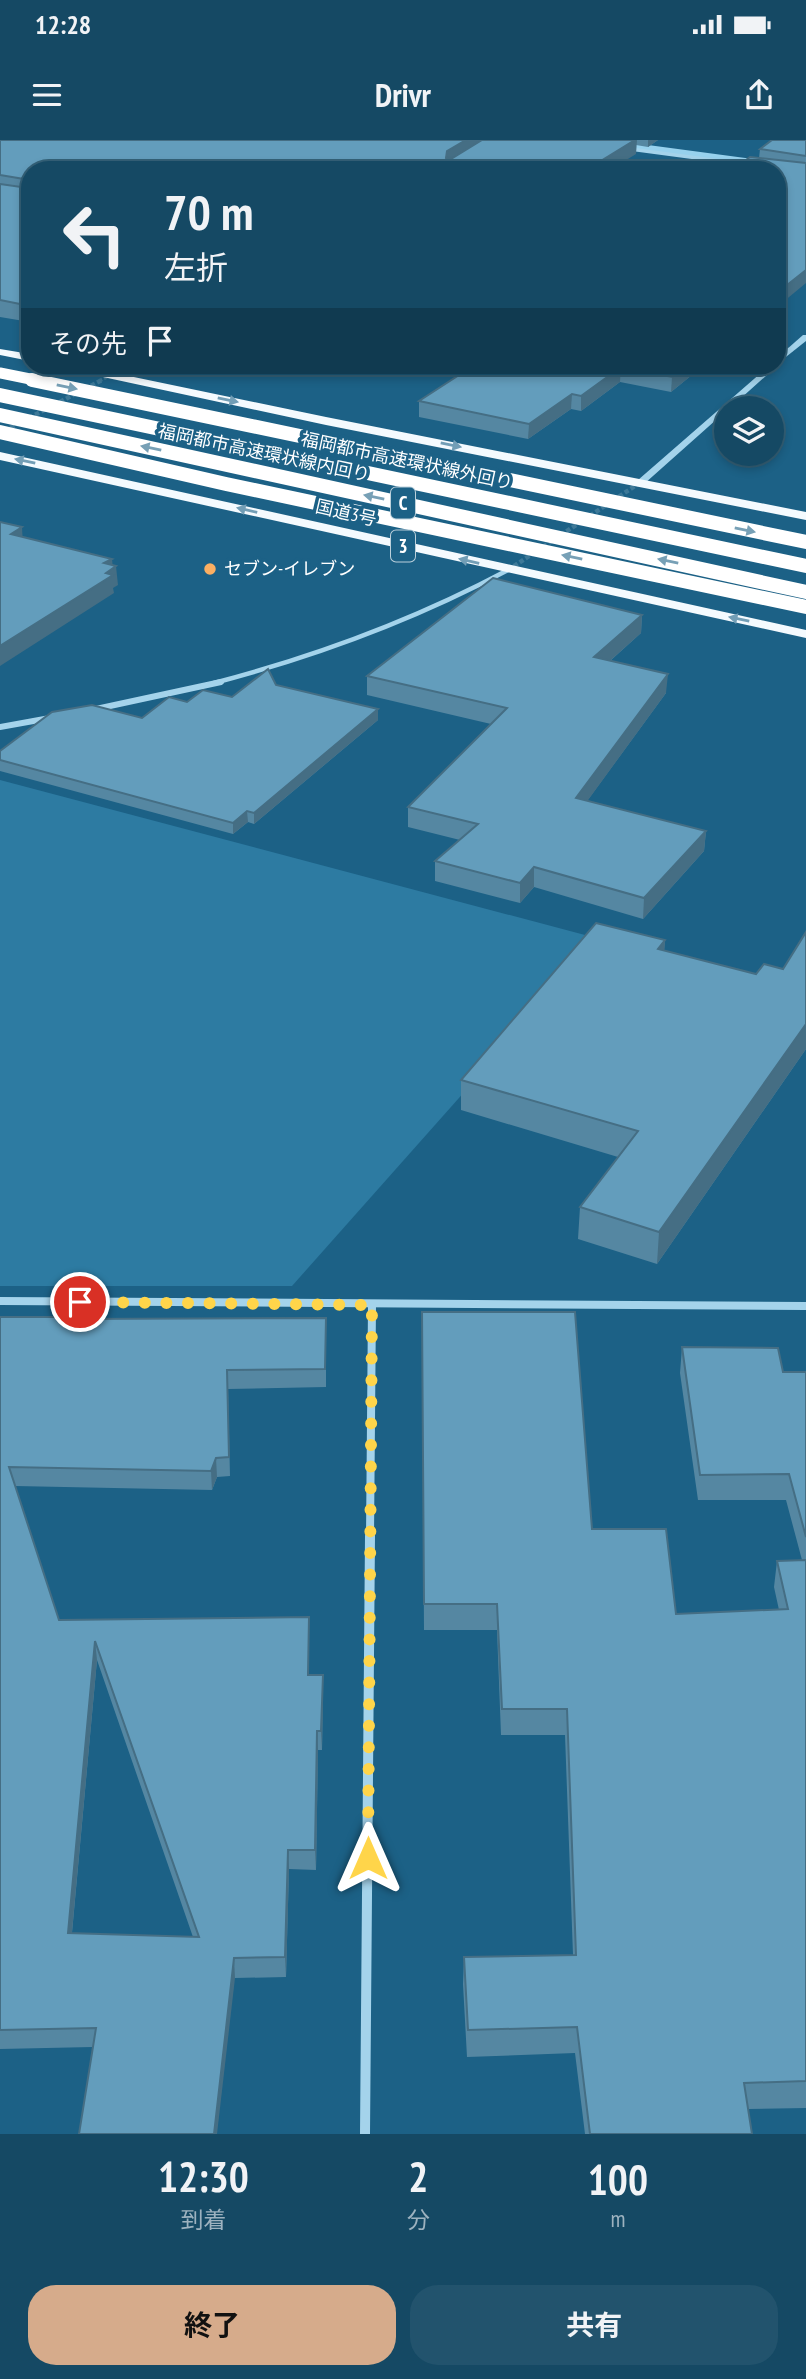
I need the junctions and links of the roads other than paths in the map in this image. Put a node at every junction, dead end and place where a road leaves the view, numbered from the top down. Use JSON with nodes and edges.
{"nodes":[{"id":1,"x":621,"y":147,"type":"edge"},
{"id":2,"x":724,"y":161,"type":"edge"},
{"id":3,"x":806,"y":337,"type":"edge"},
{"id":4,"x":786,"y":350,"type":"edge"},
{"id":5,"x":790,"y":351,"type":"junction"},
{"id":6,"x":0,"y":352,"type":"edge"},
{"id":7,"x":806,"y":353,"type":"edge"},
{"id":8,"x":786,"y":354,"type":"edge"},
{"id":9,"x":21,"y":356,"type":"edge"},
{"id":10,"x":0,"y":373,"type":"edge"},
{"id":11,"x":111,"y":375,"type":"tunnel mouth"},
{"id":12,"x":762,"y":375,"type":"edge"},
{"id":13,"x":0,"y":395,"type":"edge"},
{"id":14,"x":0,"y":415,"type":"edge"},
{"id":15,"x":0,"y":432,"type":"edge"},
{"id":16,"x":0,"y":456,"type":"edge"},
{"id":17,"x":640,"y":482,"type":"junction"},
{"id":18,"x":806,"y":516,"type":"edge"},
{"id":19,"x":806,"y":542,"type":"edge"},
{"id":20,"x":806,"y":566,"type":"edge"},
{"id":21,"x":508,"y":570,"type":"junction"},
{"id":22,"x":806,"y":592,"type":"edge"},
{"id":23,"x":806,"y":607,"type":"edge"},
{"id":24,"x":806,"y":634,"type":"edge"},
{"id":25,"x":89,"y":710,"type":"edge"},
{"id":26,"x":64,"y":715,"type":"edge"},
{"id":27,"x":0,"y":727,"type":"edge"},
{"id":28,"x":0,"y":1301,"type":"edge"},
{"id":29,"x":372,"y":1305,"type":"junction"},
{"id":30,"x":806,"y":1306,"type":"edge"},
{"id":31,"x":365,"y":2134,"type":"edge"}],
"edges":[{"from":1,"to":2,"type":"street"},
{"from":3,"to":5,"type":"street"},
{"from":4,"to":5,"type":"street"},
{"from":5,"to":7,"type":"street"},
{"from":5,"to":8,"type":"street"},
{"from":6,"to":9,"type":"highway"},
{"from":10,"to":19,"type":"highway","one_way":true,"bridge":true},
{"from":11,"to":17,"type":"highway","one_way":true},
{"from":12,"to":17,"type":"street"},
{"from":13,"to":20,"type":"highway","name":"福岡都市高速環状線外回り","number":"C","bridge":true},
{"from":22,"to":14,"type":"highway","name":"福岡都市高速環状線内回り","number":"C","one_way":true,"bridge":true},
{"from":23,"to":15,"type":"highway","one_way":true,"bridge":true},
{"from":21,"to":16,"type":"highway","name":"国道3号","number":"3","one_way":true},
{"from":17,"to":18,"type":"highway"},
{"from":24,"to":21,"type":"highway","name":"国道3号","number":"3","one_way":true},
{"from":21,"to":25,"type":"street"},
{"from":26,"to":27,"type":"street"},
{"from":28,"to":29,"type":"street"},
{"from":29,"to":30,"type":"street"},
{"from":29,"to":31,"type":"street"}]}
